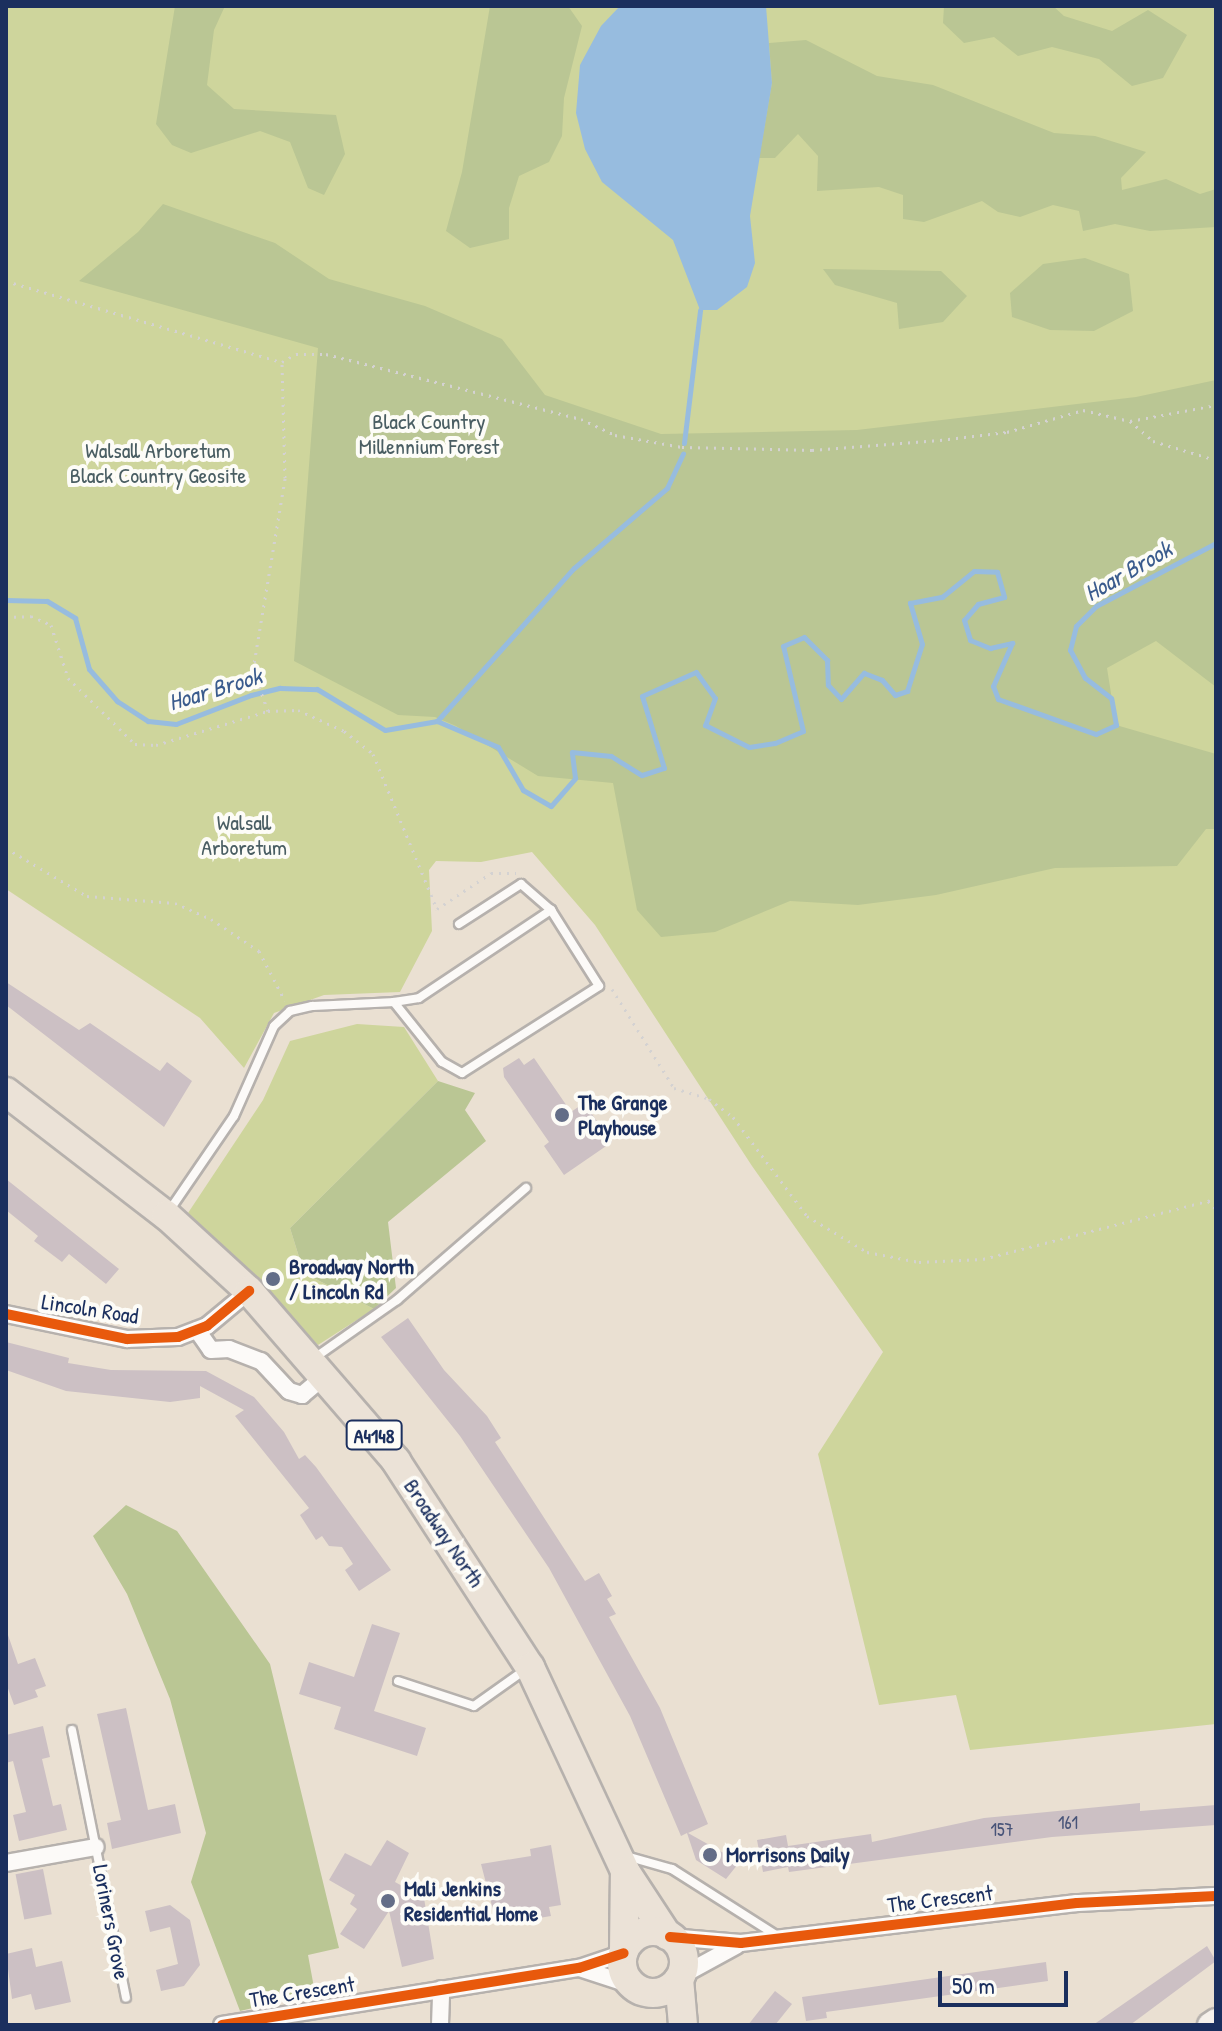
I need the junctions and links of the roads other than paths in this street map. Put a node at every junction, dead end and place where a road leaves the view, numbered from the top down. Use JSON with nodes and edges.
{"nodes":[{"id":1,"x":551,"y":910,"type":"junction"},
{"id":2,"x":459,"y":924,"type":"dead end"},
{"id":3,"x":398,"y":1002,"type":"junction"},
{"id":4,"x":6,"y":1092,"type":"edge"},
{"id":5,"x":526,"y":1188,"type":"dead end"},
{"id":6,"x":166,"y":1215,"type":"junction"},
{"id":7,"x":249,"y":1291,"type":"junction"},
{"id":8,"x":6,"y":1314,"type":"edge"},
{"id":9,"x":197,"y":1330,"type":"junction"},
{"id":10,"x":319,"y":1367,"type":"junction"},
{"id":11,"x":530,"y":1667,"type":"junction"},
{"id":12,"x":398,"y":1681,"type":"dead end"},
{"id":13,"x":72,"y":1730,"type":"dead end"},
{"id":14,"x":96,"y":1847,"type":"junction"},
{"id":15,"x":622,"y":1862,"type":"junction"},
{"id":16,"x":6,"y":1863,"type":"edge"},
{"id":17,"x":1216,"y":1896,"type":"edge"},
{"id":18,"x":669,"y":1936,"type":"junction"},
{"id":19,"x":781,"y":1938,"type":"junction"},
{"id":20,"x":741,"y":1943,"type":"junction"},
{"id":21,"x":624,"y":1952,"type":"junction"},
{"id":22,"x":579,"y":1968,"type":"junction"},
{"id":23,"x":680,"y":1977,"type":"junction"},
{"id":24,"x":441,"y":1989,"type":"junction"},
{"id":25,"x":641,"y":1990,"type":"junction"},
{"id":26,"x":126,"y":1998,"type":"dead end"},
{"id":27,"x":1216,"y":2021,"type":"edge"},
{"id":28,"x":223,"y":2025,"type":"edge"},
{"id":29,"x":440,"y":2025,"type":"edge"},
{"id":30,"x":676,"y":2025,"type":"edge"},
{"id":31,"x":683,"y":2025,"type":"edge"},
{"id":32,"x":1210,"y":2025,"type":"edge"}],
"edges":[{"from":1,"to":2,"type":"lane"},
{"from":1,"to":3,"type":"lane"},
{"from":1,"to":3,"type":"lane"},
{"from":3,"to":6,"type":"lane"},
{"from":4,"to":6,"type":"highway","name":"Broadway North","number":"A4148"},
{"from":5,"to":10,"type":"lane"},
{"from":6,"to":7,"type":"highway","name":"Broadway North","number":"A4148"},
{"from":7,"to":9,"type":"street","name":"Lincoln Road"},
{"from":7,"to":10,"type":"highway","name":"Broadway North","number":"A4148"},
{"from":8,"to":9,"type":"street","name":"Lincoln Road"},
{"from":9,"to":10,"type":"street"},
{"from":10,"to":11,"type":"highway","name":"Broadway North","number":"A4148"},
{"from":11,"to":12,"type":"lane"},
{"from":11,"to":15,"type":"highway","name":"Broadway North","number":"A4148"},
{"from":13,"to":14,"type":"lane","name":"Loriners Grove"},
{"from":14,"to":16,"type":"street","name":"Loriners Grove"},
{"from":14,"to":26,"type":"lane","name":"Loriners Grove"},
{"from":15,"to":18,"type":"highway","name":"Broadway North","number":"A4148"},
{"from":15,"to":19,"type":"lane"},
{"from":15,"to":21,"type":"highway","name":"Broadway North","number":"A4148"},
{"from":17,"to":19,"type":"street","name":"The Crescent"},
{"from":18,"to":20,"type":"street","name":"The Crescent"},
{"from":18,"to":21,"type":"highway"},
{"from":18,"to":23,"type":"highway"},
{"from":19,"to":20,"type":"street","name":"The Crescent"},
{"from":20,"to":23,"type":"street","name":"The Crescent"},
{"from":21,"to":22,"type":"street","name":"The Crescent"},
{"from":21,"to":25,"type":"highway"},
{"from":22,"to":24,"type":"street","name":"The Crescent"},
{"from":22,"to":25,"type":"street","name":"The Crescent"},
{"from":23,"to":25,"type":"highway"},
{"from":23,"to":31,"type":"highway"},
{"from":24,"to":28,"type":"street","name":"The Crescent"},
{"from":24,"to":29,"type":"street"},
{"from":25,"to":30,"type":"highway"},
{"from":27,"to":32,"type":"main road"}]}
